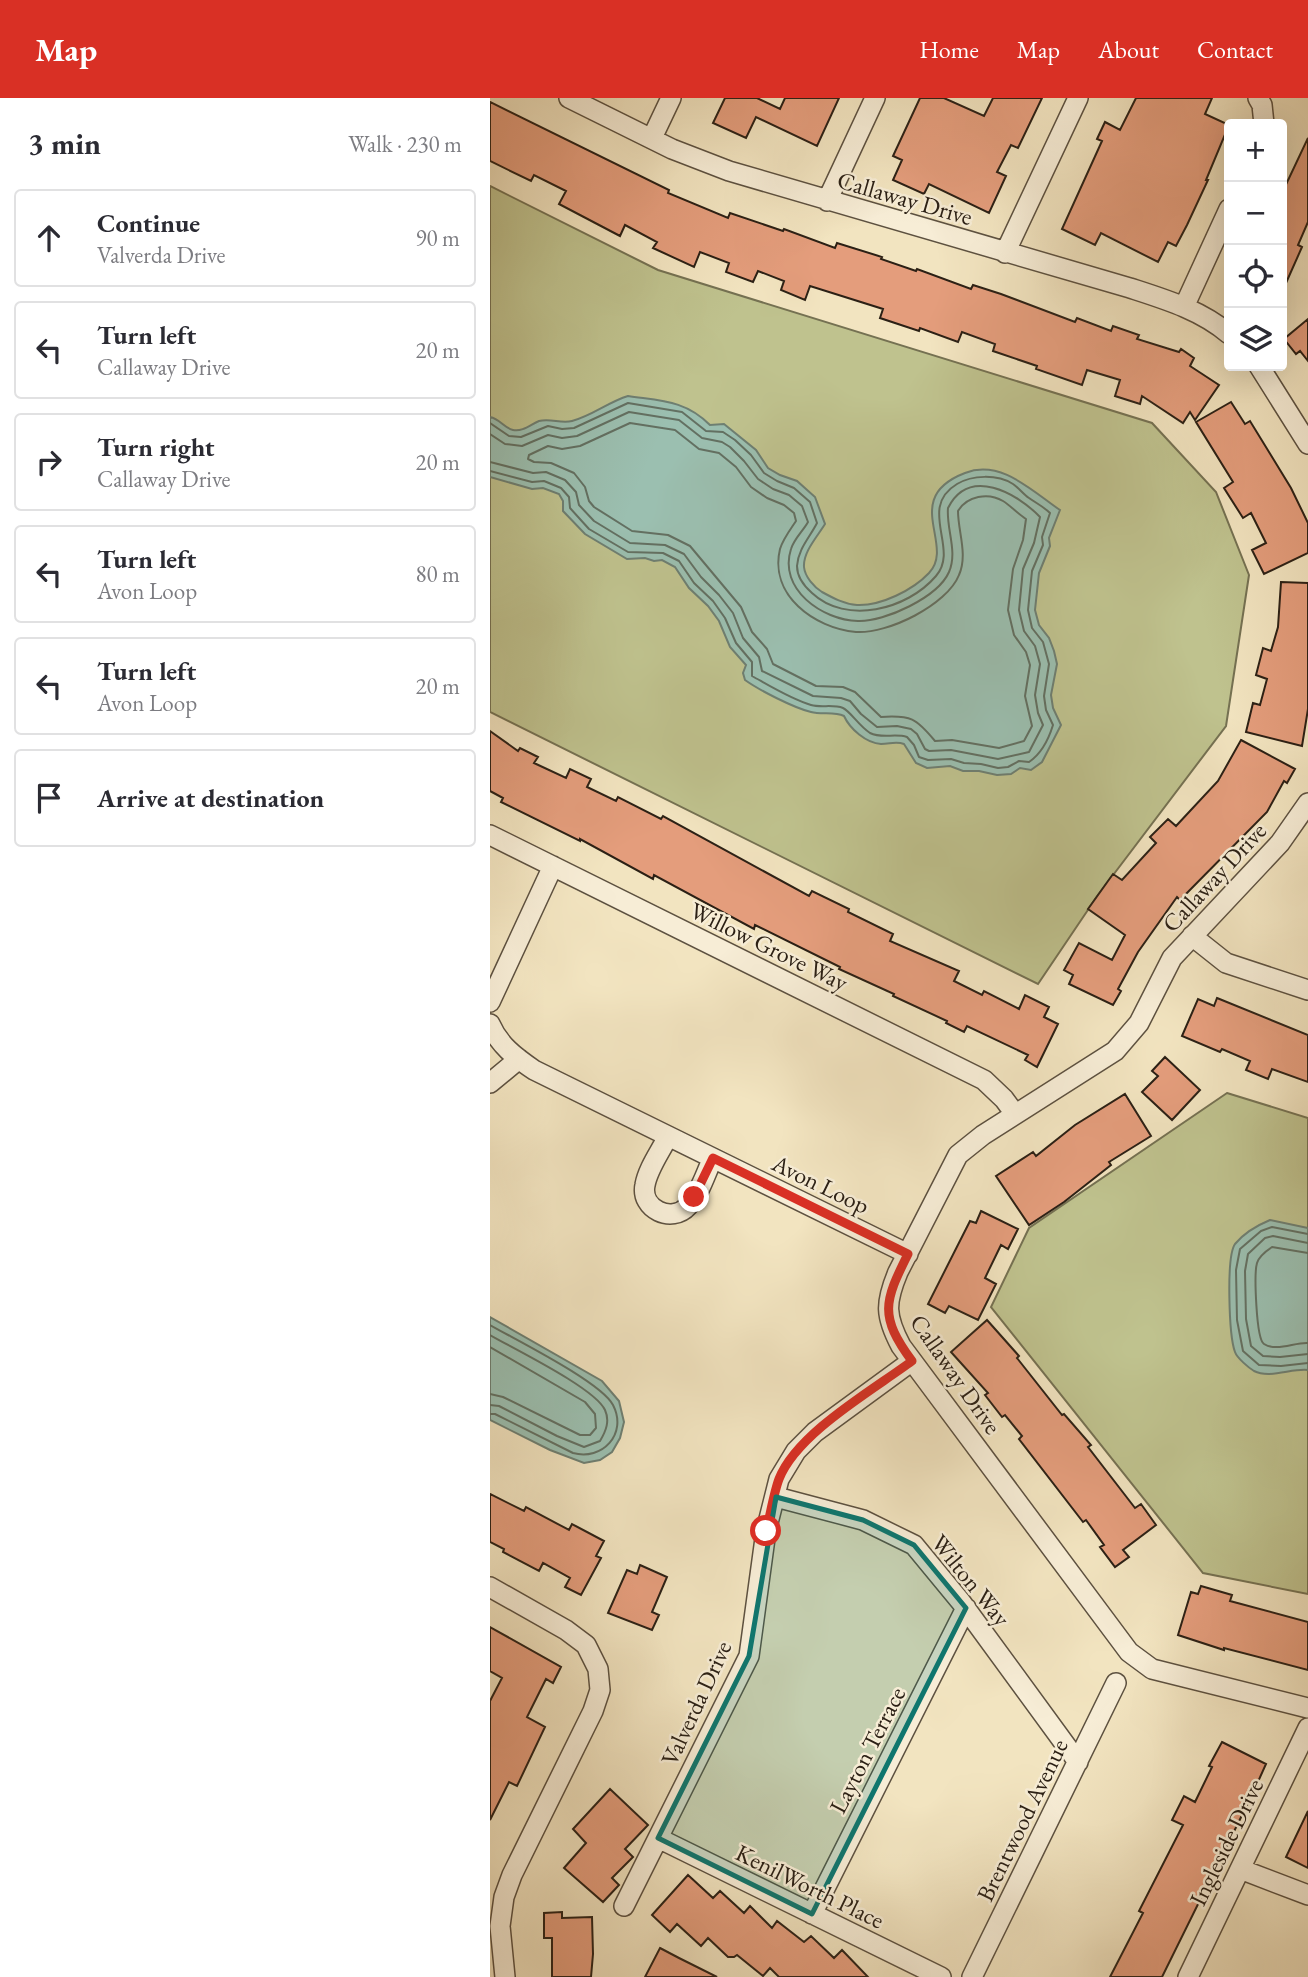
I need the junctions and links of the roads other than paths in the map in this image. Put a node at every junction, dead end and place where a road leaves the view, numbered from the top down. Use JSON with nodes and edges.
{"nodes":[{"id":1,"x":569,"y":98,"type":"edge"},
{"id":2,"x":671,"y":98,"type":"edge"},
{"id":3,"x":875,"y":98,"type":"edge"},
{"id":4,"x":1078,"y":98,"type":"edge"},
{"id":5,"x":1258,"y":98,"type":"edge"},
{"id":6,"x":1264,"y":119,"type":"edge"},
{"id":7,"x":652,"y":138,"type":"junction"},
{"id":8,"x":827,"y":201,"type":"junction"},
{"id":9,"x":1224,"y":220,"type":"edge"},
{"id":10,"x":1005,"y":253,"type":"junction"},
{"id":11,"x":1184,"y":307,"type":"junction"},
{"id":12,"x":1224,"y":331,"type":"edge"},
{"id":13,"x":1262,"y":371,"type":"edge"},
{"id":14,"x":1308,"y":444,"type":"edge"},
{"id":15,"x":1308,"y":803,"type":"edge"},
{"id":16,"x":490,"y":835,"type":"edge"},
{"id":17,"x":553,"y":866,"type":"junction"},
{"id":18,"x":1192,"y":936,"type":"junction"},
{"id":19,"x":1308,"y":990,"type":"edge"},
{"id":20,"x":490,"y":1002,"type":"edge"},
{"id":21,"x":490,"y":1024,"type":"edge"},
{"id":22,"x":519,"y":1059,"type":"junction"},
{"id":23,"x":490,"y":1083,"type":"edge"},
{"id":24,"x":1015,"y":1114,"type":"junction"},
{"id":25,"x":668,"y":1136,"type":"junction"},
{"id":26,"x":713,"y":1158,"type":"junction"},
{"id":27,"x":908,"y":1254,"type":"junction"},
{"id":28,"x":912,"y":1361,"type":"junction"},
{"id":29,"x":776,"y":1497,"type":"junction"},
{"id":30,"x":490,"y":1587,"type":"edge"},
{"id":31,"x":966,"y":1608,"type":"junction"},
{"id":32,"x":1116,"y":1683,"type":"dead end"},
{"id":33,"x":1308,"y":1708,"type":"edge"},
{"id":34,"x":1308,"y":1728,"type":"edge"},
{"id":35,"x":1078,"y":1762,"type":"junction"},
{"id":36,"x":658,"y":1838,"type":"junction"},
{"id":37,"x":1240,"y":1869,"type":"junction"},
{"id":38,"x":1308,"y":1895,"type":"edge"},
{"id":39,"x":624,"y":1906,"type":"dead end"},
{"id":40,"x":812,"y":1914,"type":"junction"},
{"id":41,"x":495,"y":1926,"type":"edge"},
{"id":42,"x":505,"y":1977,"type":"edge"},
{"id":43,"x":941,"y":1977,"type":"edge"},
{"id":44,"x":972,"y":1977,"type":"edge"},
{"id":45,"x":1188,"y":1977,"type":"edge"}],
"edges":[{"from":1,"to":7,"type":"street","name":"Callaway Drive"},
{"from":2,"to":7,"type":"street"},
{"from":3,"to":8,"type":"street"},
{"from":4,"to":10,"type":"street"},
{"from":5,"to":6,"type":"street"},
{"from":7,"to":8,"type":"street","name":"Callaway Drive"},
{"from":8,"to":10,"type":"street","name":"Callaway Drive"},
{"from":9,"to":11,"type":"street"},
{"from":10,"to":11,"type":"street","name":"Callaway Drive"},
{"from":11,"to":12,"type":"street","name":"Callaway Drive"},
{"from":13,"to":14,"type":"street"},
{"from":15,"to":18,"type":"street","name":"Callaway Drive"},
{"from":16,"to":17,"type":"street","name":"Willow Grove Way"},
{"from":17,"to":20,"type":"street"},
{"from":17,"to":24,"type":"street","name":"Willow Grove Way"},
{"from":18,"to":19,"type":"street"},
{"from":18,"to":24,"type":"street","name":"Callaway Drive"},
{"from":21,"to":22,"type":"street","name":"Avon Loop"},
{"from":22,"to":23,"type":"street"},
{"from":22,"to":25,"type":"street","name":"Avon Loop"},
{"from":24,"to":27,"type":"street","name":"Callaway Drive"},
{"from":25,"to":26,"type":"street","name":"Avon Loop"},
{"from":25,"to":26,"type":"street"},
{"from":26,"to":27,"type":"street","name":"Avon Loop"},
{"from":27,"to":28,"type":"street","name":"Callaway Drive"},
{"from":28,"to":29,"type":"street","name":"Valverda Drive"},
{"from":28,"to":33,"type":"street","name":"Callaway Drive"},
{"from":29,"to":31,"type":"street","name":"Wilton Way"},
{"from":29,"to":36,"type":"street","name":"Valverda Drive"},
{"from":30,"to":41,"type":"street"},
{"from":31,"to":35,"type":"street","name":"Wilton Way"},
{"from":31,"to":40,"type":"street","name":"Layton Terrace"},
{"from":32,"to":35,"type":"street","name":"Brentwood Avenue"},
{"from":34,"to":37,"type":"street","name":"Ingleside Drive"},
{"from":35,"to":44,"type":"street","name":"Brentwood Avenue"},
{"from":36,"to":39,"type":"street","name":"Valverda Drive"},
{"from":36,"to":40,"type":"street","name":"KenilWorth Place"},
{"from":37,"to":38,"type":"street"},
{"from":37,"to":45,"type":"street","name":"Ingleside Drive"},
{"from":40,"to":43,"type":"street","name":"KenilWorth Place"},
{"from":41,"to":42,"type":"street"}]}
